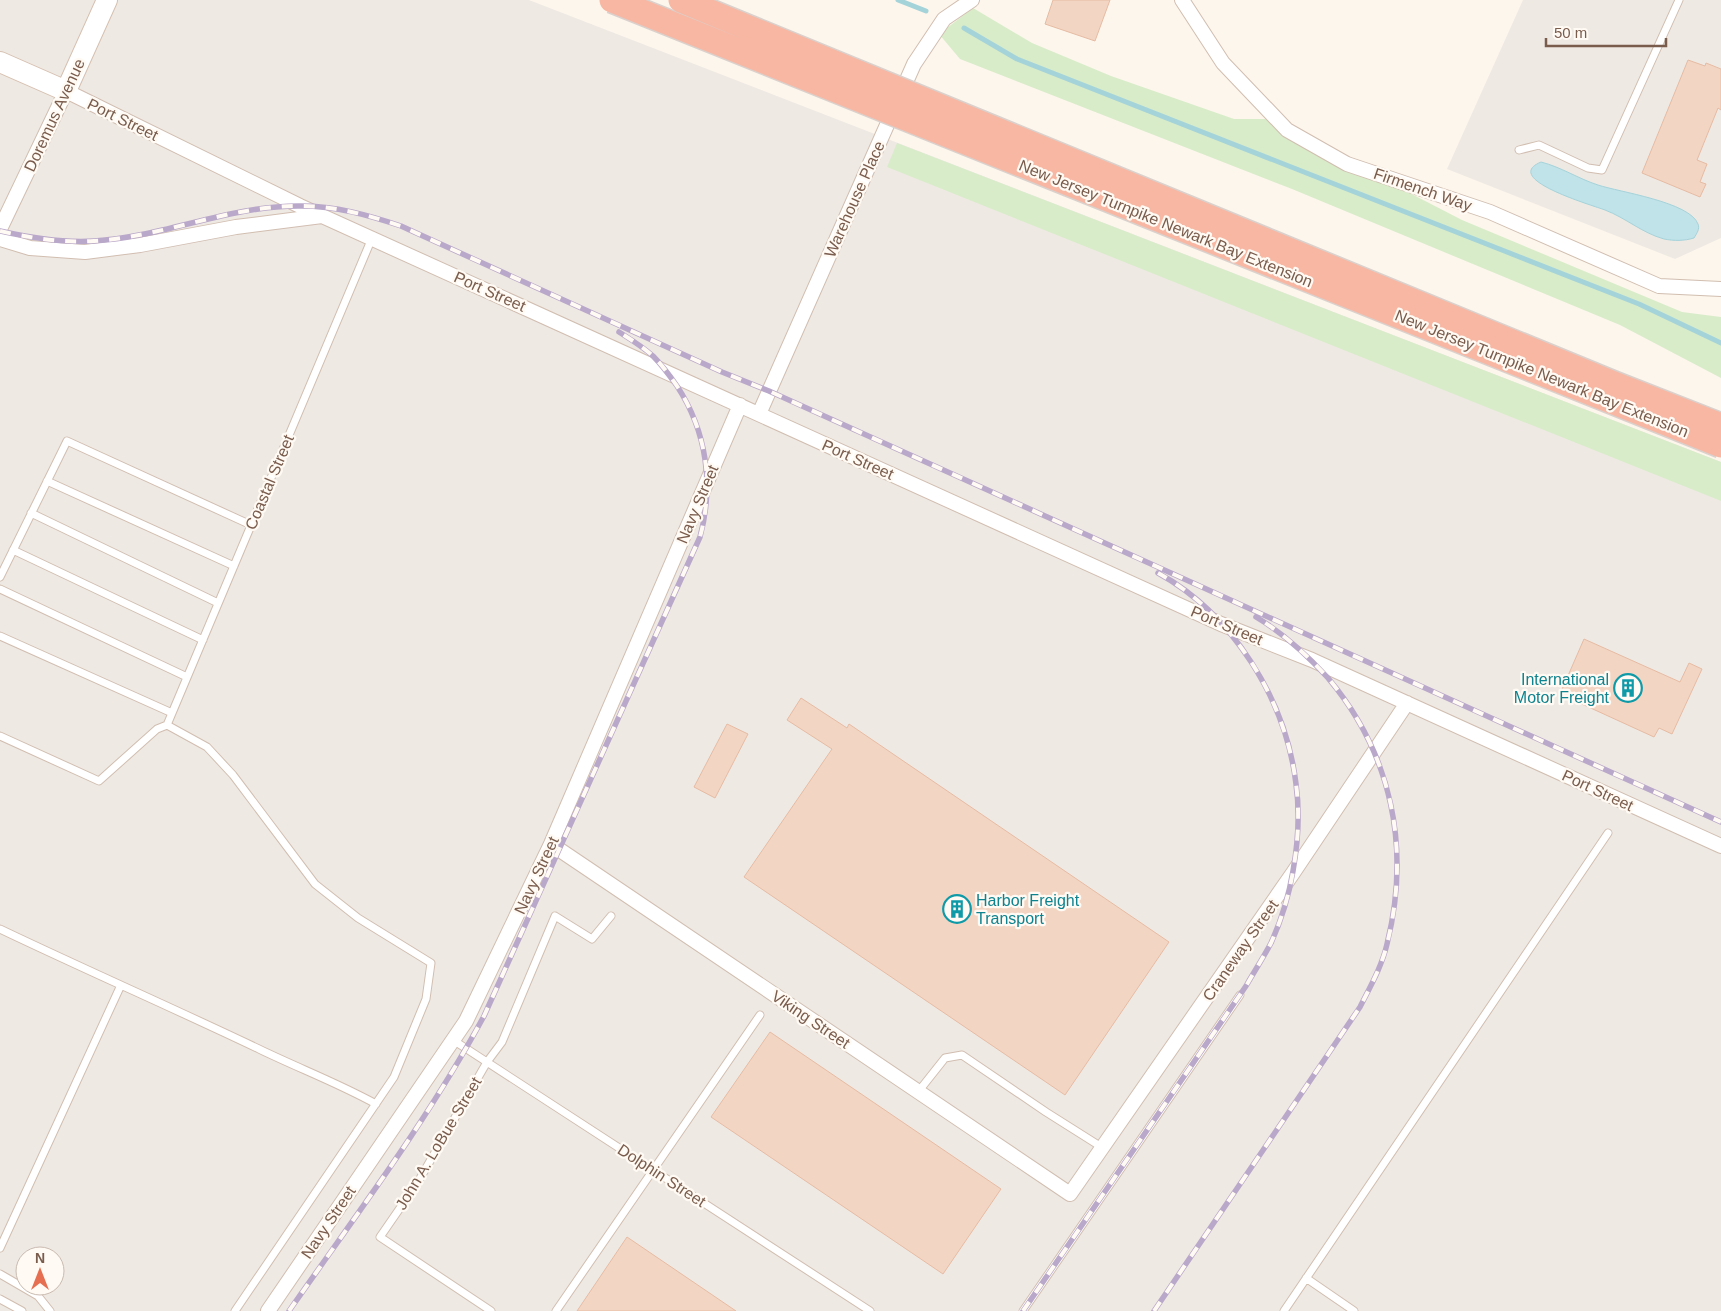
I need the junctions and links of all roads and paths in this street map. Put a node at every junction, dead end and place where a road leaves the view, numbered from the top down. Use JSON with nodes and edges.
{"nodes":[{"id":1,"x":107,"y":0,"type":"edge"},
{"id":2,"x":612,"y":0,"type":"edge"},
{"id":3,"x":681,"y":0,"type":"edge"},
{"id":4,"x":972,"y":0,"type":"edge"},
{"id":5,"x":1182,"y":0,"type":"edge"},
{"id":6,"x":1679,"y":0,"type":"edge"},
{"id":7,"x":0,"y":62,"type":"edge"},
{"id":8,"x":66,"y":91,"type":"junction"},
{"id":9,"x":1519,"y":150,"type":"dead end"},
{"id":10,"x":323,"y":216,"type":"junction"},
{"id":11,"x":0,"y":229,"type":"edge"},
{"id":12,"x":372,"y":238,"type":"junction"},
{"id":13,"x":0,"y":239,"type":"edge"},
{"id":14,"x":1721,"y":289,"type":"edge"},
{"id":15,"x":740,"y":405,"type":"junction"},
{"id":16,"x":759,"y":414,"type":"junction"},
{"id":17,"x":1721,"y":426,"type":"edge"},
{"id":18,"x":1721,"y":445,"type":"edge"},
{"id":19,"x":47,"y":481,"type":"junction"},
{"id":20,"x":32,"y":513,"type":"junction"},
{"id":21,"x":251,"y":525,"type":"junction"},
{"id":22,"x":13,"y":550,"type":"junction"},
{"id":23,"x":234,"y":566,"type":"junction"},
{"id":24,"x":0,"y":577,"type":"edge"},
{"id":25,"x":0,"y":589,"type":"edge"},
{"id":26,"x":218,"y":604,"type":"junction"},
{"id":27,"x":0,"y":636,"type":"edge"},
{"id":28,"x":203,"y":640,"type":"junction"},
{"id":29,"x":188,"y":677,"type":"junction"},
{"id":30,"x":1407,"y":703,"type":"junction"},
{"id":31,"x":172,"y":713,"type":"junction"},
{"id":32,"x":167,"y":725,"type":"junction"},
{"id":33,"x":0,"y":736,"type":"edge"},
{"id":34,"x":1608,"y":833,"type":"dead end"},
{"id":35,"x":551,"y":844,"type":"junction"},
{"id":36,"x":1721,"y":846,"type":"edge"},
{"id":37,"x":611,"y":916,"type":"dead end"},
{"id":38,"x":0,"y":929,"type":"edge"},
{"id":39,"x":121,"y":986,"type":"junction"},
{"id":40,"x":1240,"y":995,"type":"dead end"},
{"id":41,"x":760,"y":1015,"type":"dead end"},
{"id":42,"x":453,"y":1040,"type":"junction"},
{"id":43,"x":486,"y":1062,"type":"junction"},
{"id":44,"x":918,"y":1092,"type":"junction"},
{"id":45,"x":376,"y":1104,"type":"junction"},
{"id":46,"x":1102,"y":1148,"type":"junction"},
{"id":47,"x":654,"y":1170,"type":"junction"},
{"id":48,"x":1070,"y":1194,"type":"joint"},
{"id":49,"x":0,"y":1248,"type":"edge"},
{"id":50,"x":0,"y":1274,"type":"edge"},
{"id":51,"x":1306,"y":1278,"type":"junction"},
{"id":52,"x":0,"y":1299,"type":"edge"},
{"id":53,"x":22,"y":1311,"type":"edge"},
{"id":54,"x":50,"y":1311,"type":"edge"},
{"id":55,"x":236,"y":1311,"type":"edge"},
{"id":56,"x":268,"y":1311,"type":"edge"},
{"id":57,"x":492,"y":1311,"type":"edge"},
{"id":58,"x":556,"y":1311,"type":"edge"},
{"id":59,"x":870,"y":1311,"type":"edge"},
{"id":60,"x":1023,"y":1311,"type":"edge"},
{"id":61,"x":1284,"y":1311,"type":"edge"},
{"id":62,"x":1354,"y":1311,"type":"edge"}],
"edges":[{"from":1,"to":8,"type":"main road","name":"Doremus Avenue"},
{"from":2,"to":18,"type":"highway","name":"New Jersey Turnpike Newark Bay Extension","bridge":true},
{"from":3,"to":17,"type":"highway","name":"New Jersey Turnpike Newark Bay Extension","bridge":true},
{"from":4,"to":16,"type":"street","name":"Warehouse Place"},
{"from":5,"to":14,"type":"street","name":"Firmench Way"},
{"from":6,"to":9,"type":"lane"},
{"from":7,"to":8,"type":"main road","name":"Port Street"},
{"from":8,"to":10,"type":"street","name":"Port Street"},
{"from":8,"to":11,"type":"street","name":"Doremus Avenue"},
{"from":10,"to":12,"type":"street","name":"Port Street"},
{"from":10,"to":13,"type":"street"},
{"from":12,"to":15,"type":"street","name":"Port Street"},
{"from":12,"to":21,"type":"lane","name":"Coastal Street"},
{"from":15,"to":16,"type":"street","name":"Port Street"},
{"from":15,"to":35,"type":"street","name":"Navy Street"},
{"from":16,"to":30,"type":"street","name":"Port Street"},
{"from":19,"to":20,"type":"lane"},
{"from":19,"to":21,"type":"lane"},
{"from":19,"to":23,"type":"lane"},
{"from":20,"to":22,"type":"lane"},
{"from":20,"to":26,"type":"lane"},
{"from":21,"to":23,"type":"lane","name":"Coastal Street"},
{"from":22,"to":24,"type":"lane"},
{"from":22,"to":28,"type":"lane"},
{"from":23,"to":26,"type":"lane","name":"Coastal Street"},
{"from":25,"to":29,"type":"lane"},
{"from":26,"to":28,"type":"lane","name":"Coastal Street"},
{"from":27,"to":31,"type":"lane"},
{"from":28,"to":29,"type":"lane","name":"Coastal Street"},
{"from":29,"to":31,"type":"lane","name":"Coastal Street"},
{"from":30,"to":36,"type":"street","name":"Port Street"},
{"from":30,"to":46,"type":"street","name":"Craneway Street"},
{"from":31,"to":32,"type":"lane","name":"Coastal Street"},
{"from":32,"to":33,"type":"lane"},
{"from":32,"to":45,"type":"lane"},
{"from":34,"to":51,"type":"lane"},
{"from":35,"to":42,"type":"street","name":"Navy Street"},
{"from":35,"to":44,"type":"street","name":"Viking Street"},
{"from":37,"to":43,"type":"lane"},
{"from":38,"to":39,"type":"lane"},
{"from":39,"to":45,"type":"lane"},
{"from":39,"to":49,"type":"lane"},
{"from":40,"to":60,"type":"lane","name":"Craneway Street"},
{"from":41,"to":47,"type":"lane"},
{"from":42,"to":43,"type":"lane","name":"Dolphin Street"},
{"from":42,"to":56,"type":"street","name":"Navy Street"},
{"from":43,"to":47,"type":"lane","name":"Dolphin Street"},
{"from":43,"to":57,"type":"lane","name":"John A. LoBue Street"},
{"from":44,"to":46,"type":"lane"},
{"from":44,"to":48,"type":"street","name":"Viking Street"},
{"from":45,"to":55,"type":"lane"},
{"from":46,"to":48,"type":"street","name":"Craneway Street"},
{"from":47,"to":58,"type":"lane"},
{"from":47,"to":59,"type":"lane","name":"Dolphin Street"},
{"from":50,"to":54,"type":"lane"},
{"from":51,"to":61,"type":"lane"},
{"from":51,"to":62,"type":"lane"},
{"from":52,"to":53,"type":"lane"}]}
